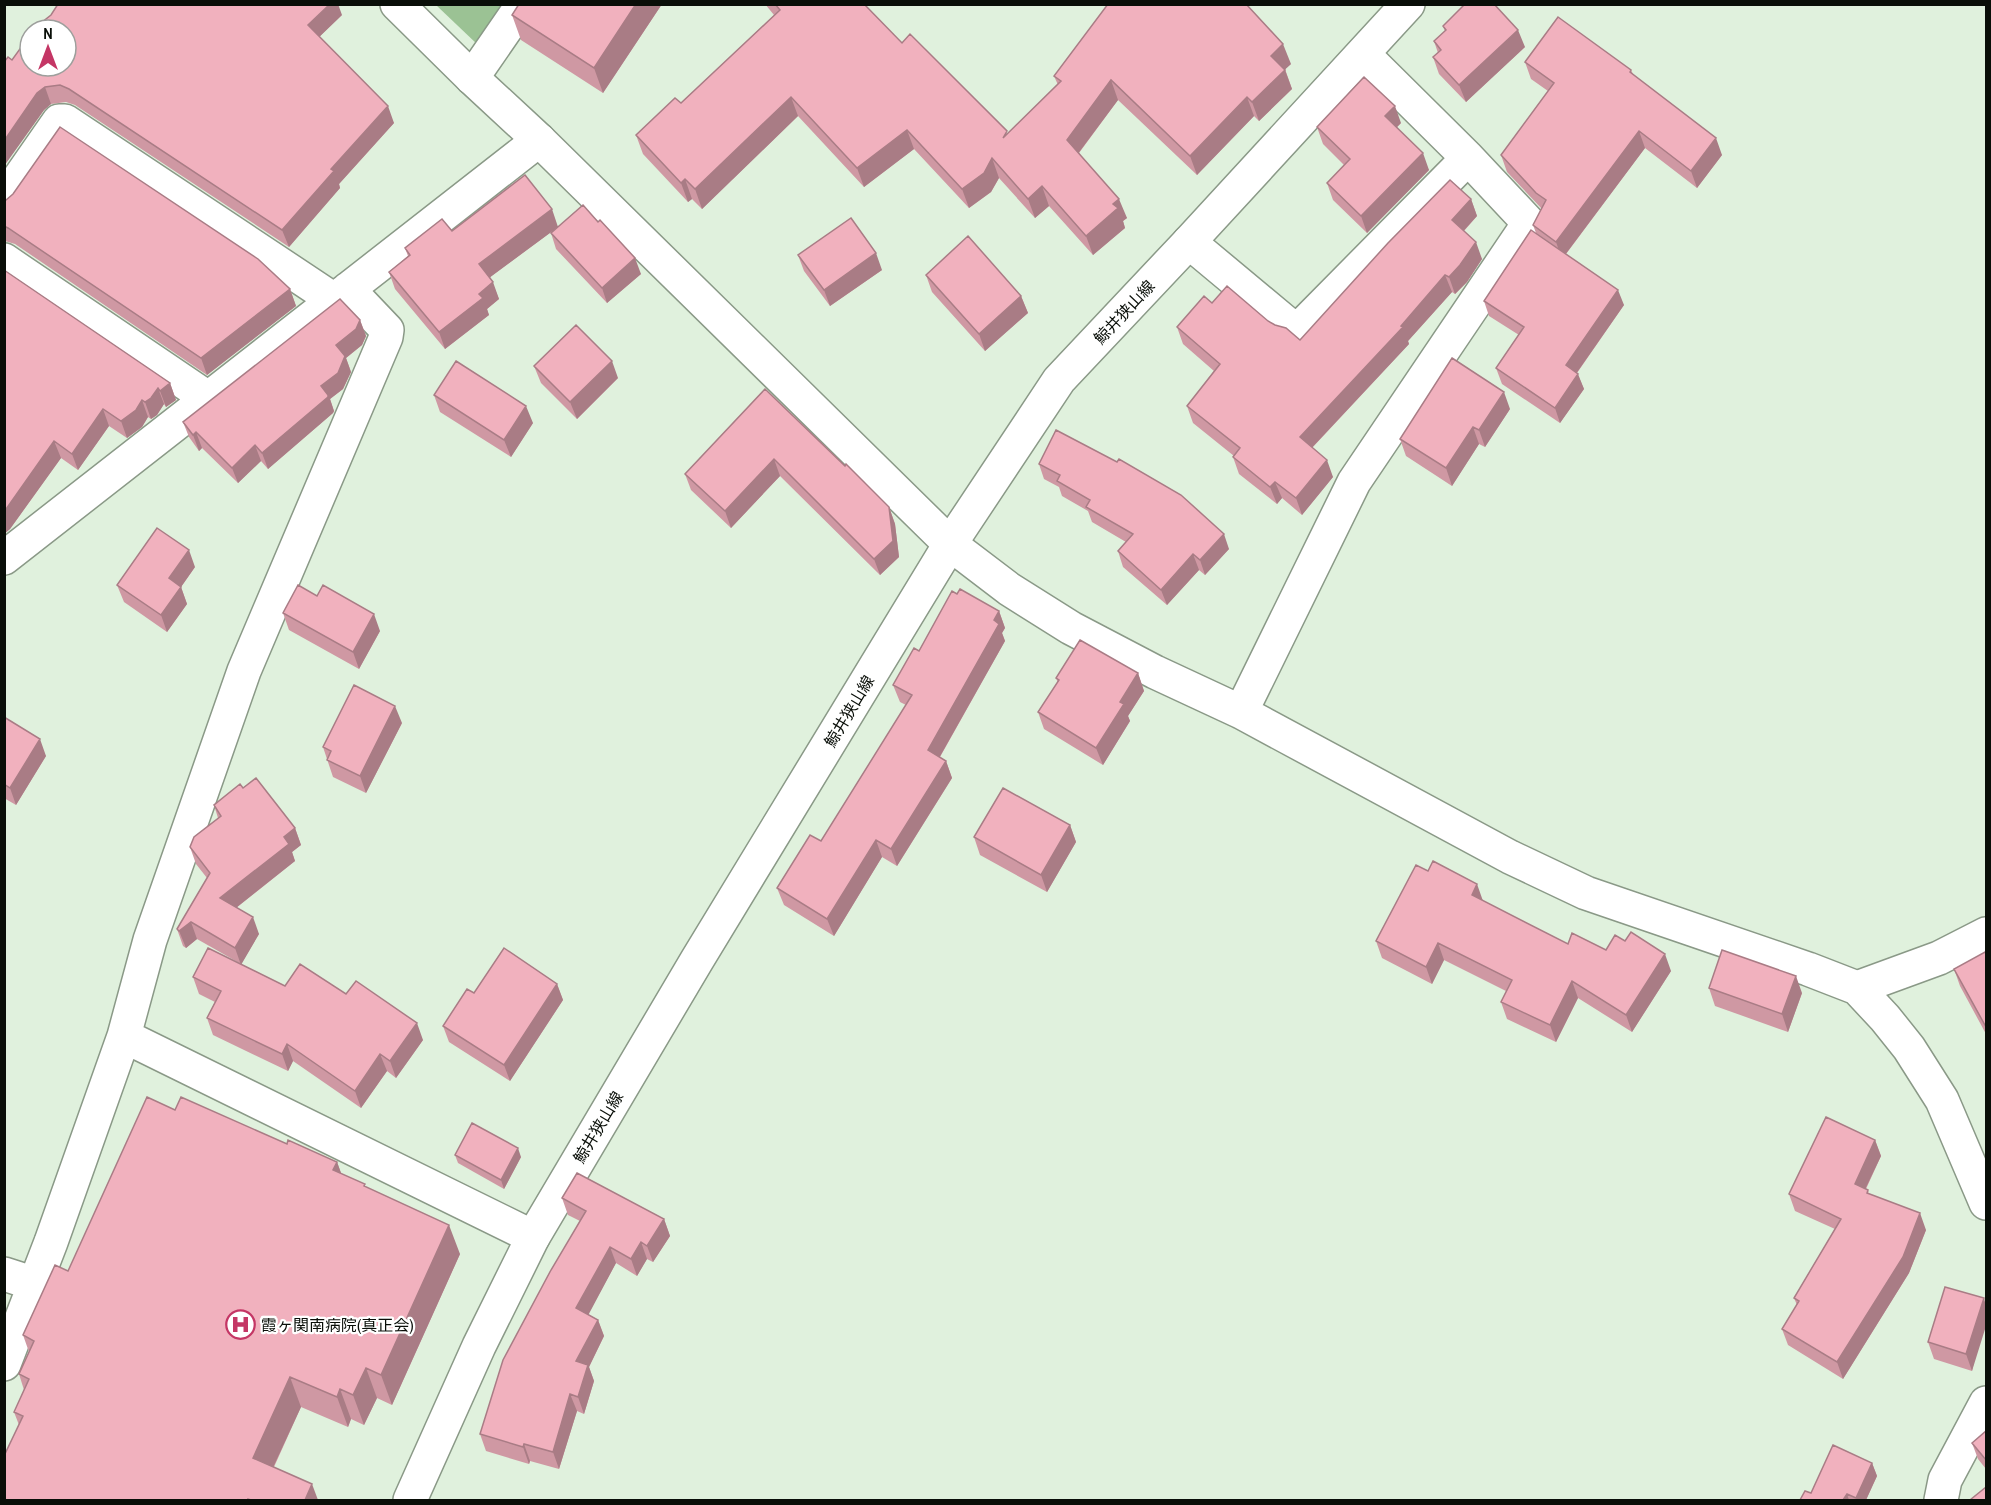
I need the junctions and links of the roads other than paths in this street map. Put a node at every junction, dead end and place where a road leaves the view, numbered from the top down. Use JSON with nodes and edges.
{"nodes":[{"id":1,"x":397,"y":4,"type":"edge"},
{"id":2,"x":523,"y":4,"type":"edge"},
{"id":3,"x":1408,"y":4,"type":"edge"},
{"id":4,"x":1363,"y":54,"type":"junction"},
{"id":5,"x":472,"y":78,"type":"junction"},
{"id":6,"x":539,"y":140,"type":"junction"},
{"id":7,"x":1468,"y":158,"type":"junction"},
{"id":8,"x":4,"y":200,"type":"edge"},
{"id":9,"x":1189,"y":242,"type":"junction"},
{"id":10,"x":4,"y":260,"type":"edge"},
{"id":11,"x":341,"y":295,"type":"junction"},
{"id":12,"x":209,"y":399,"type":"junction"},
{"id":13,"x":950,"y":544,"type":"junction"},
{"id":14,"x":4,"y":558,"type":"edge"},
{"id":15,"x":1241,"y":712,"type":"junction"},
{"id":16,"x":1986,"y":934,"type":"edge"},
{"id":17,"x":1857,"y":988,"type":"junction"},
{"id":18,"x":124,"y":1036,"type":"junction"},
{"id":19,"x":1986,"y":1203,"type":"edge"},
{"id":20,"x":533,"y":1236,"type":"junction"},
{"id":21,"x":4,"y":1274,"type":"edge"},
{"id":22,"x":35,"y":1284,"type":"junction"},
{"id":23,"x":4,"y":1364,"type":"edge"},
{"id":24,"x":1986,"y":1403,"type":"edge"},
{"id":25,"x":410,"y":1500,"type":"edge"},
{"id":26,"x":1941,"y":1500,"type":"edge"}],
"edges":[{"from":1,"to":5,"type":"street"},
{"from":2,"to":5,"type":"street"},
{"from":3,"to":4,"type":"street","name":"鯨井狭山線"},
{"from":4,"to":7,"type":"street"},
{"from":4,"to":9,"type":"street","name":"鯨井狭山線"},
{"from":5,"to":6,"type":"street"},
{"from":6,"to":11,"type":"street"},
{"from":6,"to":13,"type":"street"},
{"from":7,"to":9,"type":"street"},
{"from":7,"to":15,"type":"street"},
{"from":8,"to":11,"type":"street"},
{"from":9,"to":13,"type":"street","name":"鯨井狭山線"},
{"from":10,"to":12,"type":"street"},
{"from":11,"to":12,"type":"street"},
{"from":11,"to":18,"type":"street"},
{"from":12,"to":14,"type":"street"},
{"from":13,"to":15,"type":"street"},
{"from":13,"to":20,"type":"street","name":"鯨井狭山線"},
{"from":15,"to":17,"type":"street"},
{"from":16,"to":17,"type":"street"},
{"from":17,"to":19,"type":"street"},
{"from":18,"to":20,"type":"street"},
{"from":18,"to":22,"type":"street"},
{"from":20,"to":25,"type":"street","name":"鯨井狭山線"},
{"from":21,"to":22,"type":"street"},
{"from":22,"to":23,"type":"street"},
{"from":24,"to":26,"type":"street"}]}
